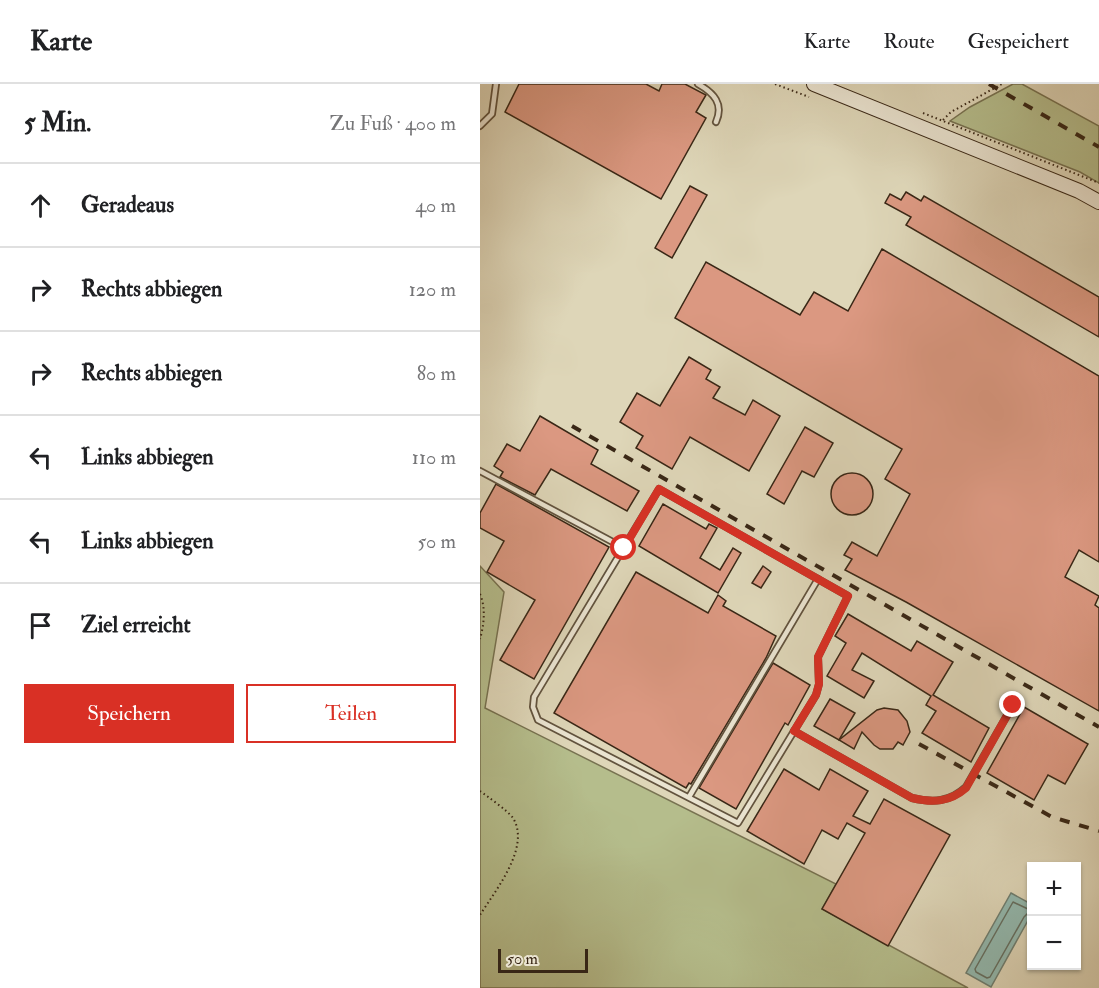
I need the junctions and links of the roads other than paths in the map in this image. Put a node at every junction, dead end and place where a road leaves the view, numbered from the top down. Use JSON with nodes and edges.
{"nodes":[{"id":1,"x":496,"y":84,"type":"edge"},
{"id":2,"x":698,"y":84,"type":"edge"},
{"id":3,"x":814,"y":84,"type":"edge"},
{"id":4,"x":716,"y":122,"type":"dead end"},
{"id":5,"x":480,"y":126,"type":"edge"},
{"id":6,"x":1099,"y":202,"type":"edge"},
{"id":7,"x":480,"y":471,"type":"edge"},
{"id":8,"x":624,"y":548,"type":"junction"},
{"id":9,"x":819,"y":579,"type":"junction"},
{"id":10,"x":1013,"y":705,"type":"dead end"},
{"id":11,"x":794,"y":731,"type":"junction"},
{"id":12,"x":689,"y":797,"type":"junction"}],
"edges":[{"from":1,"to":5,"type":"lane"},
{"from":2,"to":4,"type":"lane"},
{"from":3,"to":6,"type":"main road"},
{"from":7,"to":8,"type":"lane"},
{"from":8,"to":9,"type":"lane"},
{"from":8,"to":12,"type":"lane"},
{"from":9,"to":11,"type":"lane"},
{"from":9,"to":12,"type":"lane"},
{"from":10,"to":11,"type":"lane"},
{"from":11,"to":12,"type":"lane"}]}
